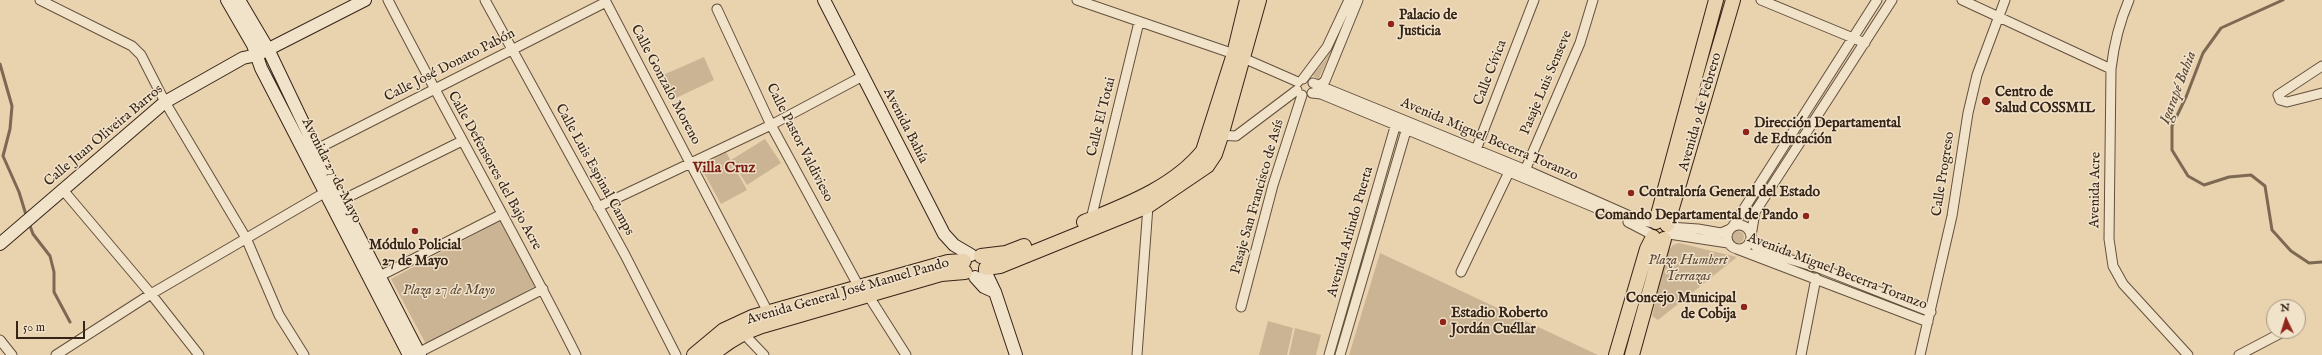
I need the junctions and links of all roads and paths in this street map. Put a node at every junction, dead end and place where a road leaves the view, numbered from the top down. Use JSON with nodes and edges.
{"nodes":[{"id":1,"x":40,"y":0,"type":"edge"},
{"id":2,"x":227,"y":0,"type":"edge"},
{"id":3,"x":239,"y":0,"type":"edge"},
{"id":4,"x":364,"y":0,"type":"edge"},
{"id":5,"x":388,"y":0,"type":"edge"},
{"id":6,"x":485,"y":0,"type":"edge"},
{"id":7,"x":824,"y":0,"type":"edge"},
{"id":8,"x":1077,"y":0,"type":"edge"},
{"id":9,"x":1247,"y":0,"type":"edge"},
{"id":10,"x":1259,"y":0,"type":"edge"},
{"id":11,"x":1349,"y":0,"type":"edge"},
{"id":12,"x":1358,"y":0,"type":"edge"},
{"id":13,"x":1534,"y":0,"type":"edge"},
{"id":14,"x":1593,"y":0,"type":"edge"},
{"id":15,"x":1716,"y":0,"type":"edge"},
{"id":16,"x":1734,"y":0,"type":"edge"},
{"id":17,"x":1760,"y":0,"type":"edge"},
{"id":18,"x":1876,"y":0,"type":"edge"},
{"id":19,"x":1892,"y":0,"type":"edge"},
{"id":20,"x":1962,"y":0,"type":"edge"},
{"id":21,"x":2005,"y":0,"type":"edge"},
{"id":22,"x":2129,"y":0,"type":"edge"},
{"id":23,"x":605,"y":1,"type":"edge"},
{"id":24,"x":717,"y":9,"type":"dead end"},
{"id":25,"x":1998,"y":16,"type":"junction"},
{"id":26,"x":1139,"y":22,"type":"junction"},
{"id":27,"x":1852,"y":38,"type":"junction"},
{"id":28,"x":1865,"y":43,"type":"junction"},
{"id":29,"x":268,"y":49,"type":"junction"},
{"id":30,"x":512,"y":50,"type":"junction"},
{"id":31,"x":257,"y":55,"type":"junction"},
{"id":32,"x":1238,"y":56,"type":"junction"},
{"id":33,"x":2322,"y":66,"type":"edge"},
{"id":34,"x":2111,"y":69,"type":"junction"},
{"id":35,"x":1328,"y":74,"type":"junction"},
{"id":36,"x":863,"y":76,"type":"junction"},
{"id":37,"x":1300,"y":87,"type":"junction"},
{"id":38,"x":1315,"y":87,"type":"junction"},
{"id":39,"x":433,"y":89,"type":"junction"},
{"id":40,"x":1338,"y":92,"type":"junction"},
{"id":41,"x":2322,"y":92,"type":"edge"},
{"id":42,"x":165,"y":102,"type":"junction"},
{"id":43,"x":1397,"y":121,"type":"junction"},
{"id":44,"x":771,"y":125,"type":"junction"},
{"id":45,"x":1408,"y":126,"type":"junction"},
{"id":46,"x":1215,"y":135,"type":"junction"},
{"id":47,"x":462,"y":141,"type":"junction"},
{"id":48,"x":311,"y":152,"type":"junction"},
{"id":49,"x":1475,"y":153,"type":"junction"},
{"id":50,"x":690,"y":164,"type":"junction"},
{"id":51,"x":1509,"y":172,"type":"junction"},
{"id":52,"x":1524,"y":173,"type":"junction"},
{"id":53,"x":63,"y":190,"type":"junction"},
{"id":54,"x":324,"y":193,"type":"junction"},
{"id":55,"x":336,"y":203,"type":"junction"},
{"id":56,"x":1148,"y":206,"type":"junction"},
{"id":57,"x":598,"y":207,"type":"junction"},
{"id":58,"x":502,"y":214,"type":"junction"},
{"id":59,"x":1091,"y":219,"type":"junction"},
{"id":60,"x":1731,"y":228,"type":"junction"},
{"id":61,"x":1660,"y":230,"type":"junction"},
{"id":62,"x":246,"y":238,"type":"junction"},
{"id":63,"x":1751,"y":238,"type":"junction"},
{"id":64,"x":1728,"y":243,"type":"junction"},
{"id":65,"x":0,"y":244,"type":"edge"},
{"id":66,"x":1736,"y":249,"type":"junction"},
{"id":67,"x":975,"y":266,"type":"junction"},
{"id":68,"x":1461,"y":272,"type":"dead end"},
{"id":69,"x":1816,"y":278,"type":"junction"},
{"id":70,"x":374,"y":279,"type":"junction"},
{"id":71,"x":543,"y":289,"type":"junction"},
{"id":72,"x":864,"y":291,"type":"junction"},
{"id":73,"x":151,"y":294,"type":"junction"},
{"id":74,"x":1241,"y":307,"type":"dead end"},
{"id":75,"x":768,"y":312,"type":"junction"},
{"id":76,"x":1931,"y":312,"type":"junction"},
{"id":77,"x":1928,"y":322,"type":"junction"},
{"id":78,"x":743,"y":333,"type":"junction"},
{"id":79,"x":2272,"y":339,"type":"edge"},
{"id":80,"x":0,"y":340,"type":"edge"},
{"id":81,"x":415,"y":354,"type":"edge"},
{"id":82,"x":12,"y":355,"type":"edge"},
{"id":83,"x":56,"y":355,"type":"edge"},
{"id":84,"x":199,"y":355,"type":"edge"},
{"id":85,"x":304,"y":355,"type":"edge"},
{"id":86,"x":576,"y":355,"type":"edge"},
{"id":87,"x":676,"y":355,"type":"edge"},
{"id":88,"x":694,"y":355,"type":"edge"},
{"id":89,"x":712,"y":355,"type":"edge"},
{"id":90,"x":764,"y":355,"type":"edge"},
{"id":91,"x":906,"y":355,"type":"edge"},
{"id":92,"x":1016,"y":355,"type":"edge"},
{"id":93,"x":1137,"y":355,"type":"edge"},
{"id":94,"x":1329,"y":355,"type":"edge"},
{"id":95,"x":1340,"y":355,"type":"edge"},
{"id":96,"x":1616,"y":355,"type":"edge"},
{"id":97,"x":1632,"y":355,"type":"edge"},
{"id":98,"x":1801,"y":355,"type":"edge"},
{"id":99,"x":1920,"y":355,"type":"edge"},
{"id":100,"x":2188,"y":355,"type":"edge"},
{"id":101,"x":2239,"y":355,"type":"edge"}],
"edges":[{"from":1,"to":42,"type":"street"},
{"from":2,"to":31,"type":"street","name":"Avenida 27 de Mayo"},
{"from":3,"to":29,"type":"street","name":"Avenida 27 de Mayo"},
{"from":4,"to":29,"type":"street","name":"Calle Juan Oliveira Barros"},
{"from":5,"to":39,"type":"street","name":"Calle Defensores del Bajo Acre"},
{"from":6,"to":30,"type":"street","name":"Calle Luis Espinal Camps"},
{"from":7,"to":36,"type":"street","name":"Avenida Bahía"},
{"from":8,"to":26,"type":"street"},
{"from":9,"to":32,"type":"main road"},
{"from":10,"to":32,"type":"main road"},
{"from":11,"to":37,"type":"street"},
{"from":12,"to":35,"type":"street"},
{"from":13,"to":49,"type":"street","name":"Calle Cívica"},
{"from":14,"to":52,"type":"street","name":"Pasaje Luis Senseve"},
{"from":15,"to":61,"type":"main road","name":"Avenida 9 de Febrero"},
{"from":16,"to":61,"type":"main road","name":"Avenida 9 de Febrero"},
{"from":17,"to":27,"type":"street"},
{"from":18,"to":27,"type":"street"},
{"from":19,"to":28,"type":"street"},
{"from":20,"to":25,"type":"street"},
{"from":21,"to":25,"type":"street","name":"Calle Progreso"},
{"from":22,"to":34,"type":"street","name":"Avenida Acre"},
{"from":23,"to":30,"type":"street","name":"Calle José Donato Pabón"},
{"from":23,"to":50,"type":"street","name":"Calle Gonzalo Moreno"},
{"from":24,"to":44,"type":"street","name":"Calle Pastor Valdivieso"},
{"from":25,"to":34,"type":"street"},
{"from":25,"to":76,"type":"street","name":"Calle Progreso"},
{"from":26,"to":32,"type":"street"},
{"from":26,"to":59,"type":"street","name":"Calle El Totai"},
{"from":27,"to":28,"type":"street"},
{"from":27,"to":60,"type":"street"},
{"from":28,"to":63,"type":"street"},
{"from":29,"to":31,"type":"street","name":"Calle Juan Oliveira Barros"},
{"from":29,"to":48,"type":"street","name":"Avenida 27 de Mayo"},
{"from":30,"to":39,"type":"street","name":"Calle José Donato Pabón"},
{"from":30,"to":57,"type":"street","name":"Calle Luis Espinal Camps"},
{"from":31,"to":42,"type":"street","name":"Calle Juan Oliveira Barros"},
{"from":31,"to":48,"type":"street","name":"Avenida 27 de Mayo"},
{"from":32,"to":37,"type":"street"},
{"from":32,"to":46,"type":"main road"},
{"from":33,"to":41,"type":"street"},
{"from":34,"to":100,"type":"street","name":"Avenida Acre"},
{"from":35,"to":38,"type":"street"},
{"from":35,"to":40,"type":"street"},
{"from":36,"to":44,"type":"street"},
{"from":36,"to":67,"type":"street","name":"Avenida Bahía"},
{"from":37,"to":38,"type":"street"},
{"from":37,"to":38,"type":"street"},
{"from":37,"to":46,"type":"street"},
{"from":37,"to":74,"type":"street","name":"Pasaje San Francisco de Asís"},
{"from":38,"to":40,"type":"street","name":"Avenida Miguel Becerra Toranzo"},
{"from":38,"to":43,"type":"street","name":"Avenida Miguel Becerra Toranzo"},
{"from":39,"to":47,"type":"street","name":"Calle Defensores del Bajo Acre"},
{"from":39,"to":48,"type":"street","name":"Calle José Donato Pabón"},
{"from":40,"to":43,"type":"street","name":"Avenida Miguel Becerra Toranzo"},
{"from":42,"to":53,"type":"street","name":"Calle Juan Oliveira Barros"},
{"from":42,"to":62,"type":"street"},
{"from":43,"to":45,"type":"street","name":"Avenida Miguel Becerra Toranzo"},
{"from":43,"to":94,"type":"street","name":"Avenida Arlindo Puerta"},
{"from":44,"to":50,"type":"street"},
{"from":44,"to":72,"type":"street","name":"Calle Pastor Valdivieso"},
{"from":45,"to":49,"type":"street","name":"Avenida Miguel Becerra Toranzo"},
{"from":45,"to":95,"type":"street","name":"Avenida Arlindo Puerta"},
{"from":46,"to":56,"type":"main road"},
{"from":46,"to":59,"type":"main road"},
{"from":47,"to":55,"type":"street"},
{"from":47,"to":58,"type":"street","name":"Calle Defensores del Bajo Acre"},
{"from":48,"to":54,"type":"street","name":"Avenida 27 de Mayo"},
{"from":48,"to":55,"type":"street","name":"Avenida 27 de Mayo"},
{"from":49,"to":51,"type":"street","name":"Avenida Miguel Becerra Toranzo"},
{"from":49,"to":52,"type":"street","name":"Avenida Miguel Becerra Toranzo"},
{"from":50,"to":57,"type":"street"},
{"from":50,"to":75,"type":"street","name":"Calle Gonzalo Moreno"},
{"from":51,"to":52,"type":"street","name":"Avenida Miguel Becerra Toranzo"},
{"from":51,"to":68,"type":"street"},
{"from":52,"to":61,"type":"street","name":"Avenida Miguel Becerra Toranzo"},
{"from":53,"to":65,"type":"street","name":"Calle Juan Oliveira Barros"},
{"from":53,"to":73,"type":"street"},
{"from":54,"to":55,"type":"street","name":"Avenida 27 de Mayo"},
{"from":54,"to":62,"type":"street"},
{"from":55,"to":70,"type":"street","name":"Avenida 27 de Mayo"},
{"from":56,"to":67,"type":"main road"},
{"from":56,"to":93,"type":"street"},
{"from":57,"to":87,"type":"street","name":"Calle Luis Espinal Camps"},
{"from":58,"to":70,"type":"street"},
{"from":58,"to":71,"type":"street","name":"Calle Defensores del Bajo Acre"},
{"from":59,"to":67,"type":"main road"},
{"from":60,"to":61,"type":"street","name":"Avenida Miguel Becerra Toranzo"},
{"from":60,"to":63,"type":"street"},
{"from":60,"to":64,"type":"street"},
{"from":61,"to":64,"type":"street","name":"Avenida Miguel Becerra Toranzo"},
{"from":61,"to":96,"type":"main road","name":"Avenida 9 de Febrero"},
{"from":61,"to":97,"type":"main road","name":"Avenida 9 de Febrero"},
{"from":62,"to":73,"type":"street"},
{"from":62,"to":85,"type":"street"},
{"from":63,"to":66,"type":"street"},
{"from":63,"to":76,"type":"street","name":"Avenida Miguel Becerra Toranzo"},
{"from":64,"to":66,"type":"street"},
{"from":66,"to":69,"type":"street","name":"Avenida Miguel Becerra Toranzo"},
{"from":67,"to":72,"type":"main road","name":"Avenida General José Manuel Pando"},
{"from":67,"to":92,"type":"street","name":"Avenida Bahía"},
{"from":69,"to":77,"type":"street","name":"Avenida Miguel Becerra Toranzo"},
{"from":69,"to":98,"type":"street"},
{"from":70,"to":81,"type":"street","name":"Avenida 27 de Mayo"},
{"from":71,"to":81,"type":"street"},
{"from":71,"to":86,"type":"street","name":"Calle Defensores del Bajo Acre"},
{"from":72,"to":75,"type":"main road","name":"Avenida General José Manuel Pando"},
{"from":72,"to":78,"type":"main road","name":"Avenida General José Manuel Pando"},
{"from":72,"to":91,"type":"street","name":"Calle Pastor Valdivieso"},
{"from":73,"to":83,"type":"street"},
{"from":73,"to":84,"type":"street"},
{"from":75,"to":88,"type":"main road","name":"Avenida General José Manuel Pando"},
{"from":76,"to":77,"type":"street","name":"Calle Progreso"},
{"from":77,"to":99,"type":"street","name":"Calle Progreso"},
{"from":78,"to":89,"type":"main road","name":"Avenida General José Manuel Pando"},
{"from":78,"to":90,"type":"street"},
{"from":79,"to":101,"type":"street"},
{"from":80,"to":82,"type":"street"}]}
